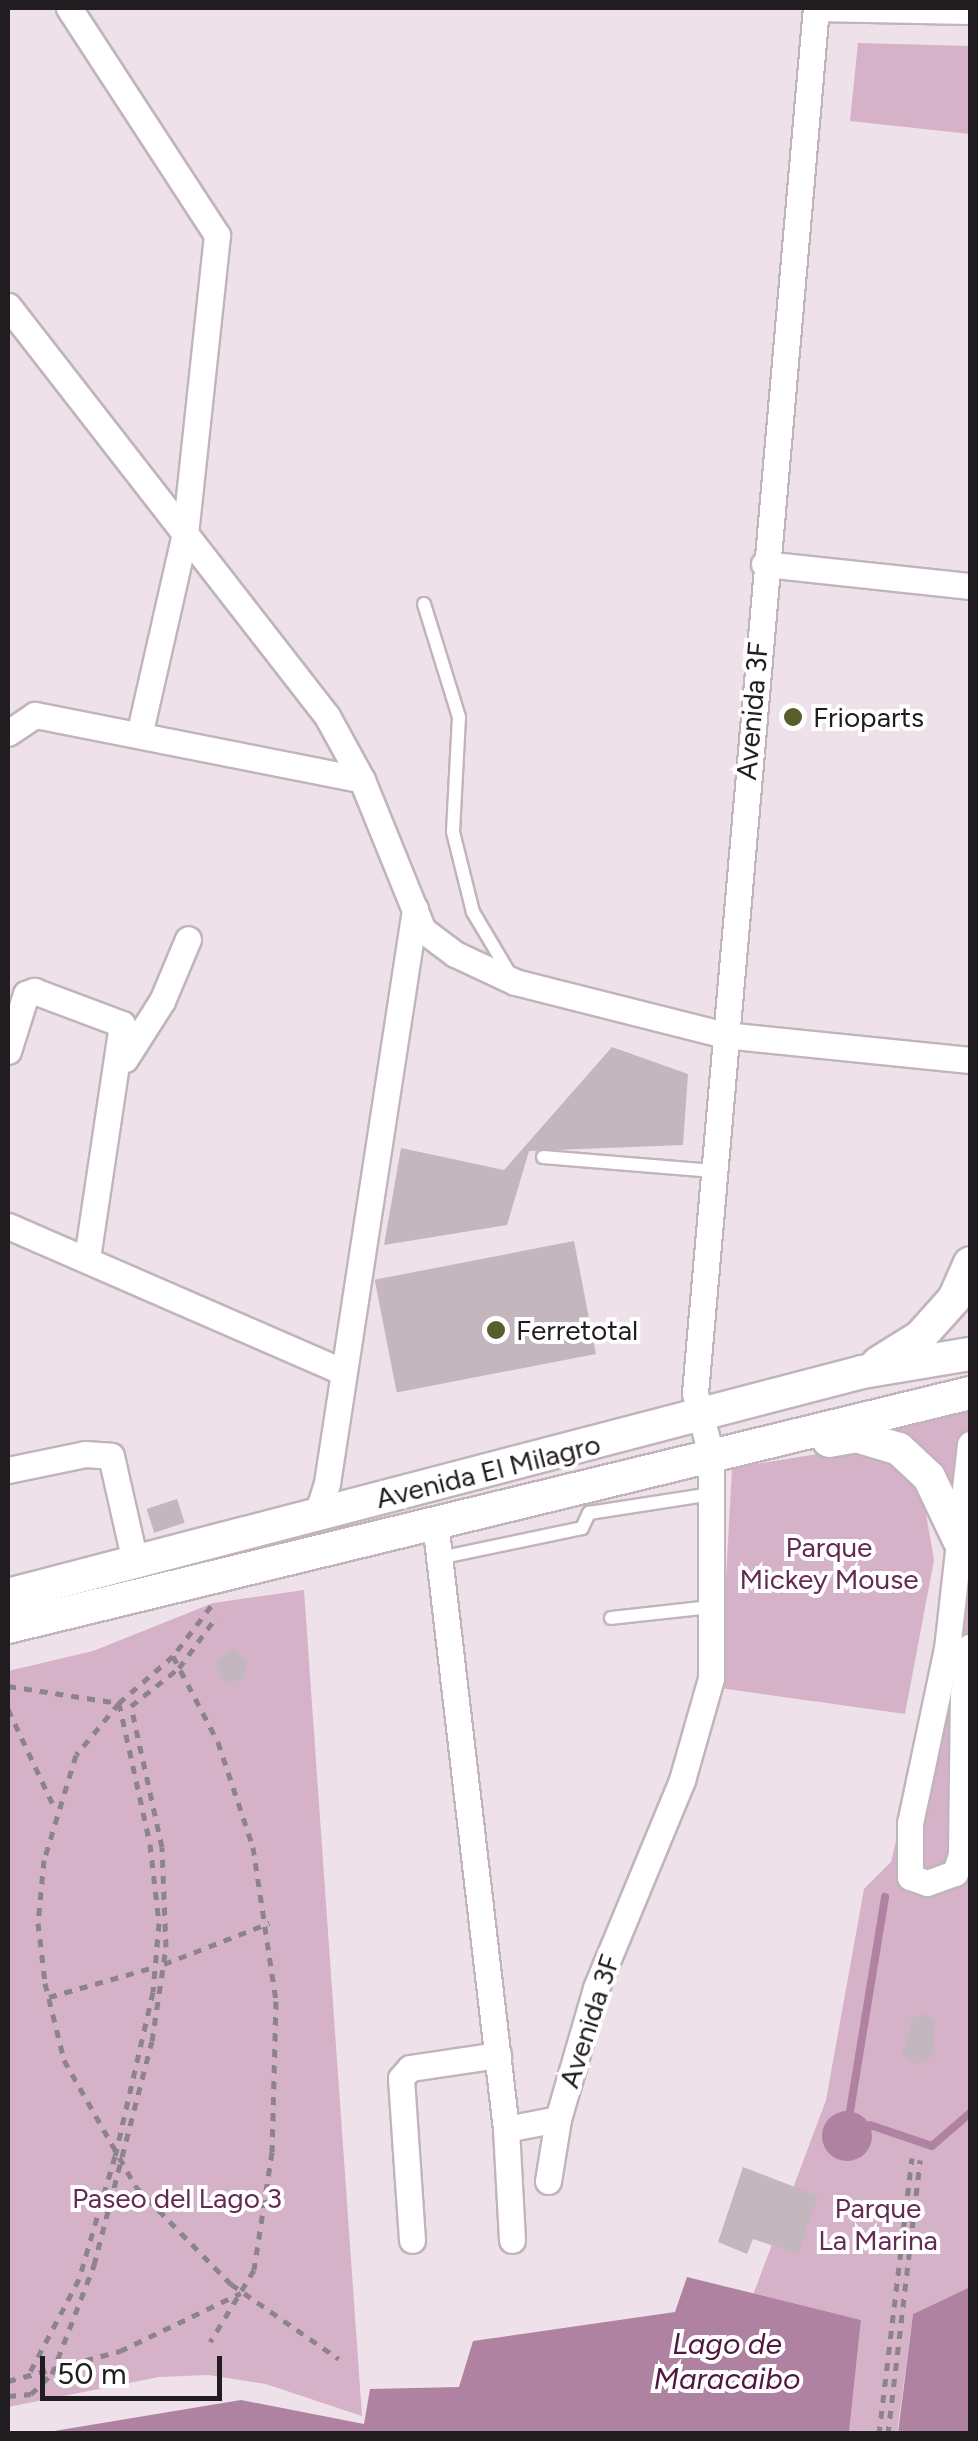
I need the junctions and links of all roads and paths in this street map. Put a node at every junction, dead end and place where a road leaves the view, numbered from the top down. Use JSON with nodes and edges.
{"nodes":[{"id":1,"x":70,"y":8,"type":"edge"},
{"id":2,"x":816,"y":8,"type":"edge"},
{"id":3,"x":970,"y":11,"type":"edge"},
{"id":4,"x":8,"y":306,"type":"edge"},
{"id":5,"x":185,"y":533,"type":"junction"},
{"id":6,"x":764,"y":564,"type":"junction"},
{"id":7,"x":970,"y":586,"type":"edge"},
{"id":8,"x":424,"y":604,"type":"dead end"},
{"id":9,"x":8,"y":733,"type":"edge"},
{"id":10,"x":138,"y":736,"type":"junction"},
{"id":11,"x":362,"y":780,"type":"junction"},
{"id":12,"x":415,"y":910,"type":"junction"},
{"id":13,"x":188,"y":939,"type":"dead end"},
{"id":14,"x":515,"y":982,"type":"junction"},
{"id":15,"x":17,"y":989,"type":"edge"},
{"id":16,"x":724,"y":1034,"type":"junction"},
{"id":17,"x":8,"y":1052,"type":"edge"},
{"id":18,"x":970,"y":1060,"type":"edge"},
{"id":19,"x":120,"y":1068,"type":"junction"},
{"id":20,"x":543,"y":1158,"type":"dead end"},
{"id":21,"x":713,"y":1171,"type":"junction"},
{"id":22,"x":8,"y":1226,"type":"edge"},
{"id":23,"x":87,"y":1258,"type":"junction"},
{"id":24,"x":970,"y":1263,"type":"edge"},
{"id":25,"x":970,"y":1354,"type":"edge"},
{"id":26,"x":344,"y":1372,"type":"junction"},
{"id":27,"x":862,"y":1372,"type":"junction"},
{"id":28,"x":970,"y":1393,"type":"edge"},
{"id":29,"x":701,"y":1415,"type":"junction"},
{"id":30,"x":756,"y":1444,"type":"junction"},
{"id":31,"x":970,"y":1444,"type":"edge"},
{"id":32,"x":711,"y":1455,"type":"junction"},
{"id":33,"x":8,"y":1470,"type":"edge"},
{"id":34,"x":712,"y":1494,"type":"junction"},
{"id":35,"x":317,"y":1514,"type":"junction"},
{"id":36,"x":435,"y":1522,"type":"junction"},
{"id":37,"x":959,"y":1540,"type":"junction"},
{"id":38,"x":439,"y":1558,"type":"junction"},
{"id":39,"x":135,"y":1562,"type":"junction"},
{"id":40,"x":8,"y":1595,"type":"edge"},
{"id":41,"x":213,"y":1603,"type":"dead end"},
{"id":42,"x":711,"y":1606,"type":"junction"},
{"id":43,"x":217,"y":1616,"type":"dead end"},
{"id":44,"x":610,"y":1618,"type":"dead end"},
{"id":45,"x":8,"y":1627,"type":"edge"},
{"id":46,"x":970,"y":1646,"type":"edge"},
{"id":47,"x":173,"y":1656,"type":"junction"},
{"id":48,"x":180,"y":1668,"type":"junction"},
{"id":49,"x":8,"y":1686,"type":"edge"},
{"id":50,"x":119,"y":1703,"type":"junction"},
{"id":51,"x":8,"y":1709,"type":"edge"},
{"id":52,"x":968,"y":1786,"type":"edge"},
{"id":53,"x":55,"y":1809,"type":"junction"},
{"id":54,"x":967,"y":1845,"type":"edge"},
{"id":55,"x":269,"y":1923,"type":"junction"},
{"id":56,"x":164,"y":1964,"type":"junction"},
{"id":57,"x":155,"y":1967,"type":"junction"},
{"id":58,"x":49,"y":1998,"type":"junction"},
{"id":59,"x":498,"y":2055,"type":"junction"},
{"id":60,"x":558,"y":2120,"type":"junction"},
{"id":61,"x":506,"y":2129,"type":"junction"},
{"id":62,"x":115,"y":2156,"type":"junction"},
{"id":63,"x":122,"y":2165,"type":"junction"},
{"id":64,"x":548,"y":2181,"type":"dead end"},
{"id":65,"x":412,"y":2240,"type":"dead end"},
{"id":66,"x":512,"y":2240,"type":"dead end"},
{"id":67,"x":243,"y":2292,"type":"junction"},
{"id":68,"x":210,"y":2342,"type":"dead end"},
{"id":69,"x":340,"y":2359,"type":"dead end"},
{"id":70,"x":30,"y":2374,"type":"junction"},
{"id":71,"x":52,"y":2374,"type":"junction"},
{"id":72,"x":8,"y":2381,"type":"edge"},
{"id":73,"x":8,"y":2396,"type":"edge"},
{"id":74,"x":878,"y":2434,"type":"edge"},
{"id":75,"x":888,"y":2434,"type":"edge"}],
"edges":[{"from":1,"to":5,"type":"street"},
{"from":2,"to":3,"type":"street"},
{"from":2,"to":6,"type":"street","name":"Avenida 3F"},
{"from":4,"to":5,"type":"street"},
{"from":5,"to":10,"type":"street"},
{"from":5,"to":11,"type":"street"},
{"from":6,"to":7,"type":"street"},
{"from":6,"to":16,"type":"street","name":"Avenida 3F"},
{"from":8,"to":14,"type":"lane"},
{"from":9,"to":10,"type":"street"},
{"from":10,"to":11,"type":"street"},
{"from":11,"to":12,"type":"street"},
{"from":12,"to":14,"type":"street"},
{"from":12,"to":26,"type":"street"},
{"from":13,"to":19,"type":"street"},
{"from":14,"to":16,"type":"street"},
{"from":15,"to":17,"type":"street"},
{"from":15,"to":19,"type":"street"},
{"from":16,"to":18,"type":"street"},
{"from":16,"to":21,"type":"street","name":"Avenida 3F"},
{"from":19,"to":23,"type":"street"},
{"from":20,"to":21,"type":"lane"},
{"from":21,"to":29,"type":"street","name":"Avenida 3F"},
{"from":22,"to":23,"type":"street"},
{"from":23,"to":26,"type":"street"},
{"from":24,"to":27,"type":"main road"},
{"from":25,"to":27,"type":"main road","name":"Avenida El Milagro"},
{"from":26,"to":35,"type":"street"},
{"from":27,"to":29,"type":"main road","name":"Avenida El Milagro"},
{"from":28,"to":30,"type":"main road","name":"Avenida El Milagro"},
{"from":29,"to":32,"type":"street","name":"Avenida 3F"},
{"from":29,"to":35,"type":"main road","name":"Avenida El Milagro"},
{"from":30,"to":32,"type":"main road","name":"Avenida El Milagro"},
{"from":30,"to":37,"type":"main road"},
{"from":31,"to":37,"type":"street"},
{"from":32,"to":34,"type":"street","name":"Avenida 3F"},
{"from":32,"to":36,"type":"main road","name":"Avenida El Milagro"},
{"from":33,"to":39,"type":"street"},
{"from":34,"to":38,"type":"lane"},
{"from":34,"to":42,"type":"street","name":"Avenida 3F"},
{"from":35,"to":39,"type":"main road","name":"Avenida El Milagro"},
{"from":36,"to":38,"type":"street"},
{"from":36,"to":45,"type":"main road","name":"Avenida El Milagro"},
{"from":37,"to":54,"type":"street"},
{"from":38,"to":59,"type":"street"},
{"from":39,"to":40,"type":"main road","name":"Avenida El Milagro"},
{"from":41,"to":47,"type":"path"},
{"from":42,"to":44,"type":"lane"},
{"from":42,"to":60,"type":"street","name":"Avenida 3F"},
{"from":43,"to":48,"type":"path"},
{"from":46,"to":52,"type":"street"},
{"from":47,"to":48,"type":"path"},
{"from":47,"to":50,"type":"path"},
{"from":48,"to":55,"type":"path"},
{"from":48,"to":56,"type":"path"},
{"from":49,"to":50,"type":"path"},
{"from":50,"to":53,"type":"path"},
{"from":50,"to":57,"type":"path"},
{"from":51,"to":53,"type":"path"},
{"from":52,"to":54,"type":"street"},
{"from":53,"to":58,"type":"path"},
{"from":55,"to":56,"type":"path"},
{"from":55,"to":67,"type":"path"},
{"from":56,"to":57,"type":"path"},
{"from":56,"to":63,"type":"path"},
{"from":57,"to":58,"type":"path"},
{"from":57,"to":62,"type":"path"},
{"from":58,"to":62,"type":"path"},
{"from":59,"to":61,"type":"street"},
{"from":59,"to":65,"type":"street"},
{"from":60,"to":61,"type":"street","name":"Avenida 3F"},
{"from":60,"to":64,"type":"street"},
{"from":61,"to":66,"type":"street"},
{"from":62,"to":63,"type":"path"},
{"from":62,"to":70,"type":"path"},
{"from":63,"to":67,"type":"path"},
{"from":63,"to":71,"type":"path"},
{"from":67,"to":68,"type":"path"},
{"from":67,"to":69,"type":"path"},
{"from":67,"to":71,"type":"path"},
{"from":70,"to":71,"type":"path"},
{"from":70,"to":72,"type":"path"},
{"from":71,"to":73,"type":"path"},
{"from":74,"to":75,"type":"path"}]}
